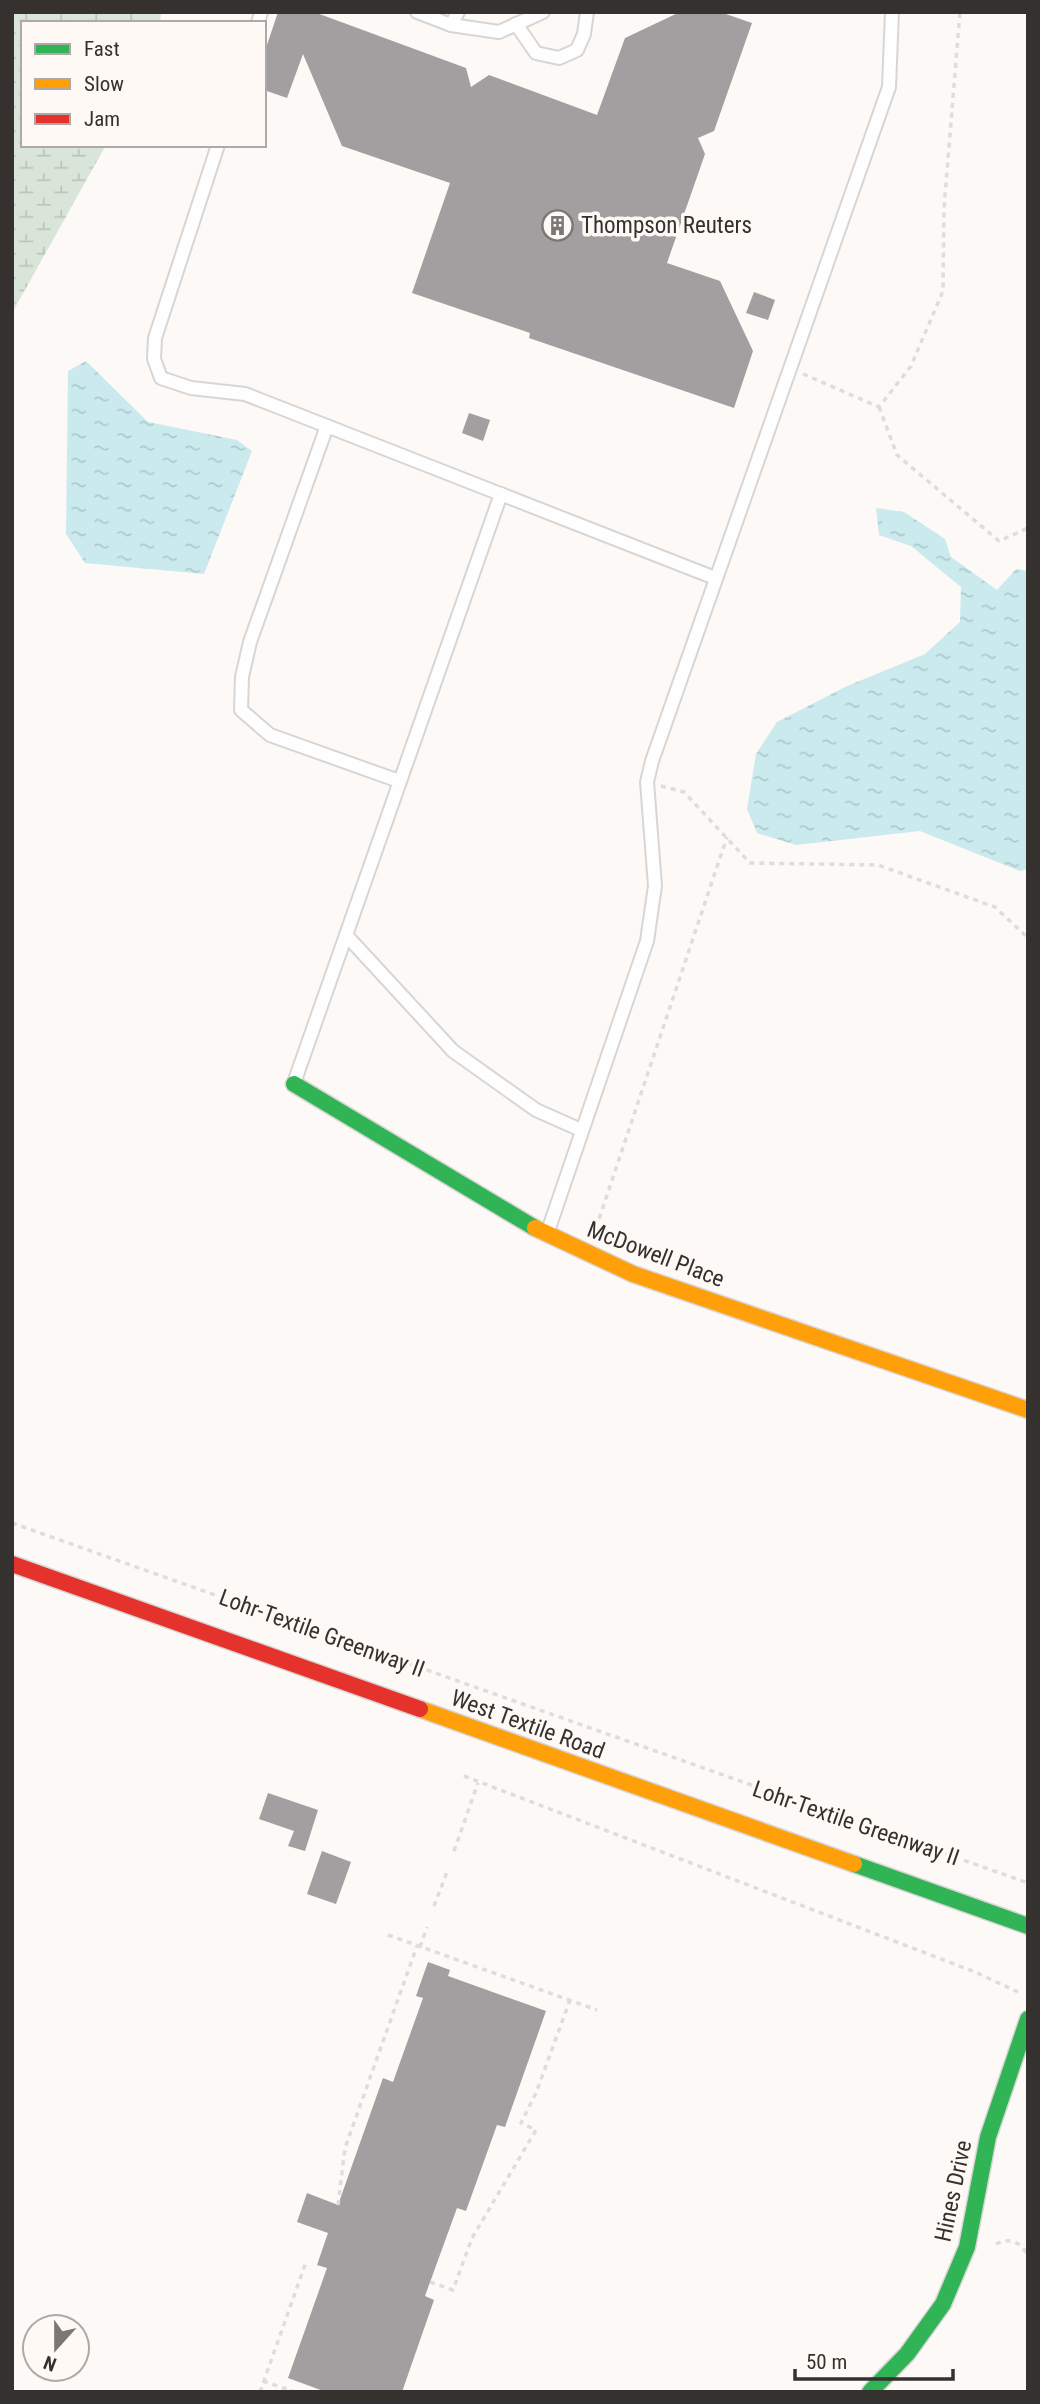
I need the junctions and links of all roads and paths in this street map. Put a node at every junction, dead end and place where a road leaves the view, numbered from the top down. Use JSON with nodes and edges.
{"nodes":[{"id":1,"x":417,"y":12,"type":"edge"},
{"id":2,"x":458,"y":12,"type":"edge"},
{"id":3,"x":587,"y":12,"type":"edge"},
{"id":4,"x":892,"y":12,"type":"edge"},
{"id":5,"x":960,"y":12,"type":"edge"},
{"id":6,"x":535,"y":14,"type":"edge"},
{"id":7,"x":516,"y":24,"type":"junction"},
{"id":8,"x":451,"y":25,"type":"junction"},
{"id":9,"x":217,"y":147,"type":"edge"},
{"id":10,"x":790,"y":368,"type":"junction"},
{"id":11,"x":879,"y":407,"type":"junction"},
{"id":12,"x":327,"y":426,"type":"junction"},
{"id":13,"x":501,"y":494,"type":"junction"},
{"id":14,"x":1028,"y":528,"type":"edge"},
{"id":15,"x":715,"y":578,"type":"junction"},
{"id":16,"x":399,"y":781,"type":"junction"},
{"id":17,"x":647,"y":782,"type":"junction"},
{"id":18,"x":727,"y":837,"type":"junction"},
{"id":19,"x":346,"y":935,"type":"junction"},
{"id":20,"x":1028,"y":938,"type":"edge"},
{"id":21,"x":294,"y":1084,"type":"joint"},
{"id":22,"x":581,"y":1130,"type":"junction"},
{"id":23,"x":547,"y":1235,"type":"junction"},
{"id":24,"x":587,"y":1253,"type":"junction"},
{"id":25,"x":1028,"y":1410,"type":"edge"},
{"id":26,"x":12,"y":1523,"type":"edge"},
{"id":27,"x":12,"y":1564,"type":"edge"},
{"id":28,"x":464,"y":1776,"type":"dead end"},
{"id":29,"x":478,"y":1783,"type":"junction"},
{"id":30,"x":454,"y":1851,"type":"dead end"},
{"id":31,"x":447,"y":1872,"type":"dead end"},
{"id":32,"x":1028,"y":1883,"type":"edge"},
{"id":33,"x":434,"y":1906,"type":"dead end"},
{"id":34,"x":427,"y":1927,"type":"dead end"},
{"id":35,"x":1028,"y":1927,"type":"edge"},
{"id":36,"x":388,"y":1935,"type":"dead end"},
{"id":37,"x":419,"y":1946,"type":"junction"},
{"id":38,"x":1018,"y":1992,"type":"dead end"},
{"id":39,"x":570,"y":2000,"type":"junction"},
{"id":40,"x":597,"y":2010,"type":"dead end"},
{"id":41,"x":1028,"y":2019,"type":"edge"},
{"id":42,"x":338,"y":2205,"type":"dead end"},
{"id":43,"x":992,"y":2247,"type":"dead end"},
{"id":44,"x":1028,"y":2256,"type":"edge"},
{"id":45,"x":306,"y":2262,"type":"dead end"},
{"id":46,"x":430,"y":2282,"type":"dead end"},
{"id":47,"x":264,"y":2381,"type":"junction"},
{"id":48,"x":260,"y":2392,"type":"edge"},
{"id":49,"x":295,"y":2392,"type":"edge"},
{"id":50,"x":870,"y":2392,"type":"edge"}],
"edges":[{"from":1,"to":8,"type":"lane"},
{"from":2,"to":8,"type":"lane"},
{"from":3,"to":7,"type":"lane"},
{"from":4,"to":10,"type":"lane"},
{"from":5,"to":11,"type":"path"},
{"from":6,"to":7,"type":"lane"},
{"from":7,"to":8,"type":"lane"},
{"from":9,"to":12,"type":"lane"},
{"from":10,"to":11,"type":"path"},
{"from":10,"to":15,"type":"lane"},
{"from":11,"to":14,"type":"path"},
{"from":12,"to":13,"type":"lane"},
{"from":12,"to":16,"type":"lane"},
{"from":13,"to":15,"type":"lane"},
{"from":13,"to":16,"type":"lane"},
{"from":15,"to":17,"type":"lane"},
{"from":16,"to":19,"type":"lane"},
{"from":17,"to":18,"type":"path"},
{"from":17,"to":22,"type":"lane"},
{"from":18,"to":20,"type":"path"},
{"from":18,"to":24,"type":"path"},
{"from":19,"to":21,"type":"lane"},
{"from":19,"to":22,"type":"lane"},
{"from":21,"to":23,"type":"street","name":"McDowell Place"},
{"from":22,"to":23,"type":"lane"},
{"from":23,"to":24,"type":"street","name":"McDowell Place"},
{"from":24,"to":25,"type":"street","name":"McDowell Place"},
{"from":26,"to":32,"type":"path","name":"Lohr-Textile Greenway II"},
{"from":27,"to":35,"type":"street","name":"West Textile Road"},
{"from":28,"to":29,"type":"path"},
{"from":29,"to":30,"type":"path"},
{"from":29,"to":38,"type":"path"},
{"from":31,"to":33,"type":"path"},
{"from":34,"to":37,"type":"path"},
{"from":36,"to":37,"type":"path"},
{"from":37,"to":39,"type":"path"},
{"from":37,"to":42,"type":"path"},
{"from":39,"to":40,"type":"path"},
{"from":39,"to":46,"type":"path"},
{"from":41,"to":50,"type":"street","name":"Hines Drive"},
{"from":43,"to":44,"type":"path"},
{"from":45,"to":47,"type":"path"},
{"from":47,"to":48,"type":"path"},
{"from":47,"to":49,"type":"path"}]}
